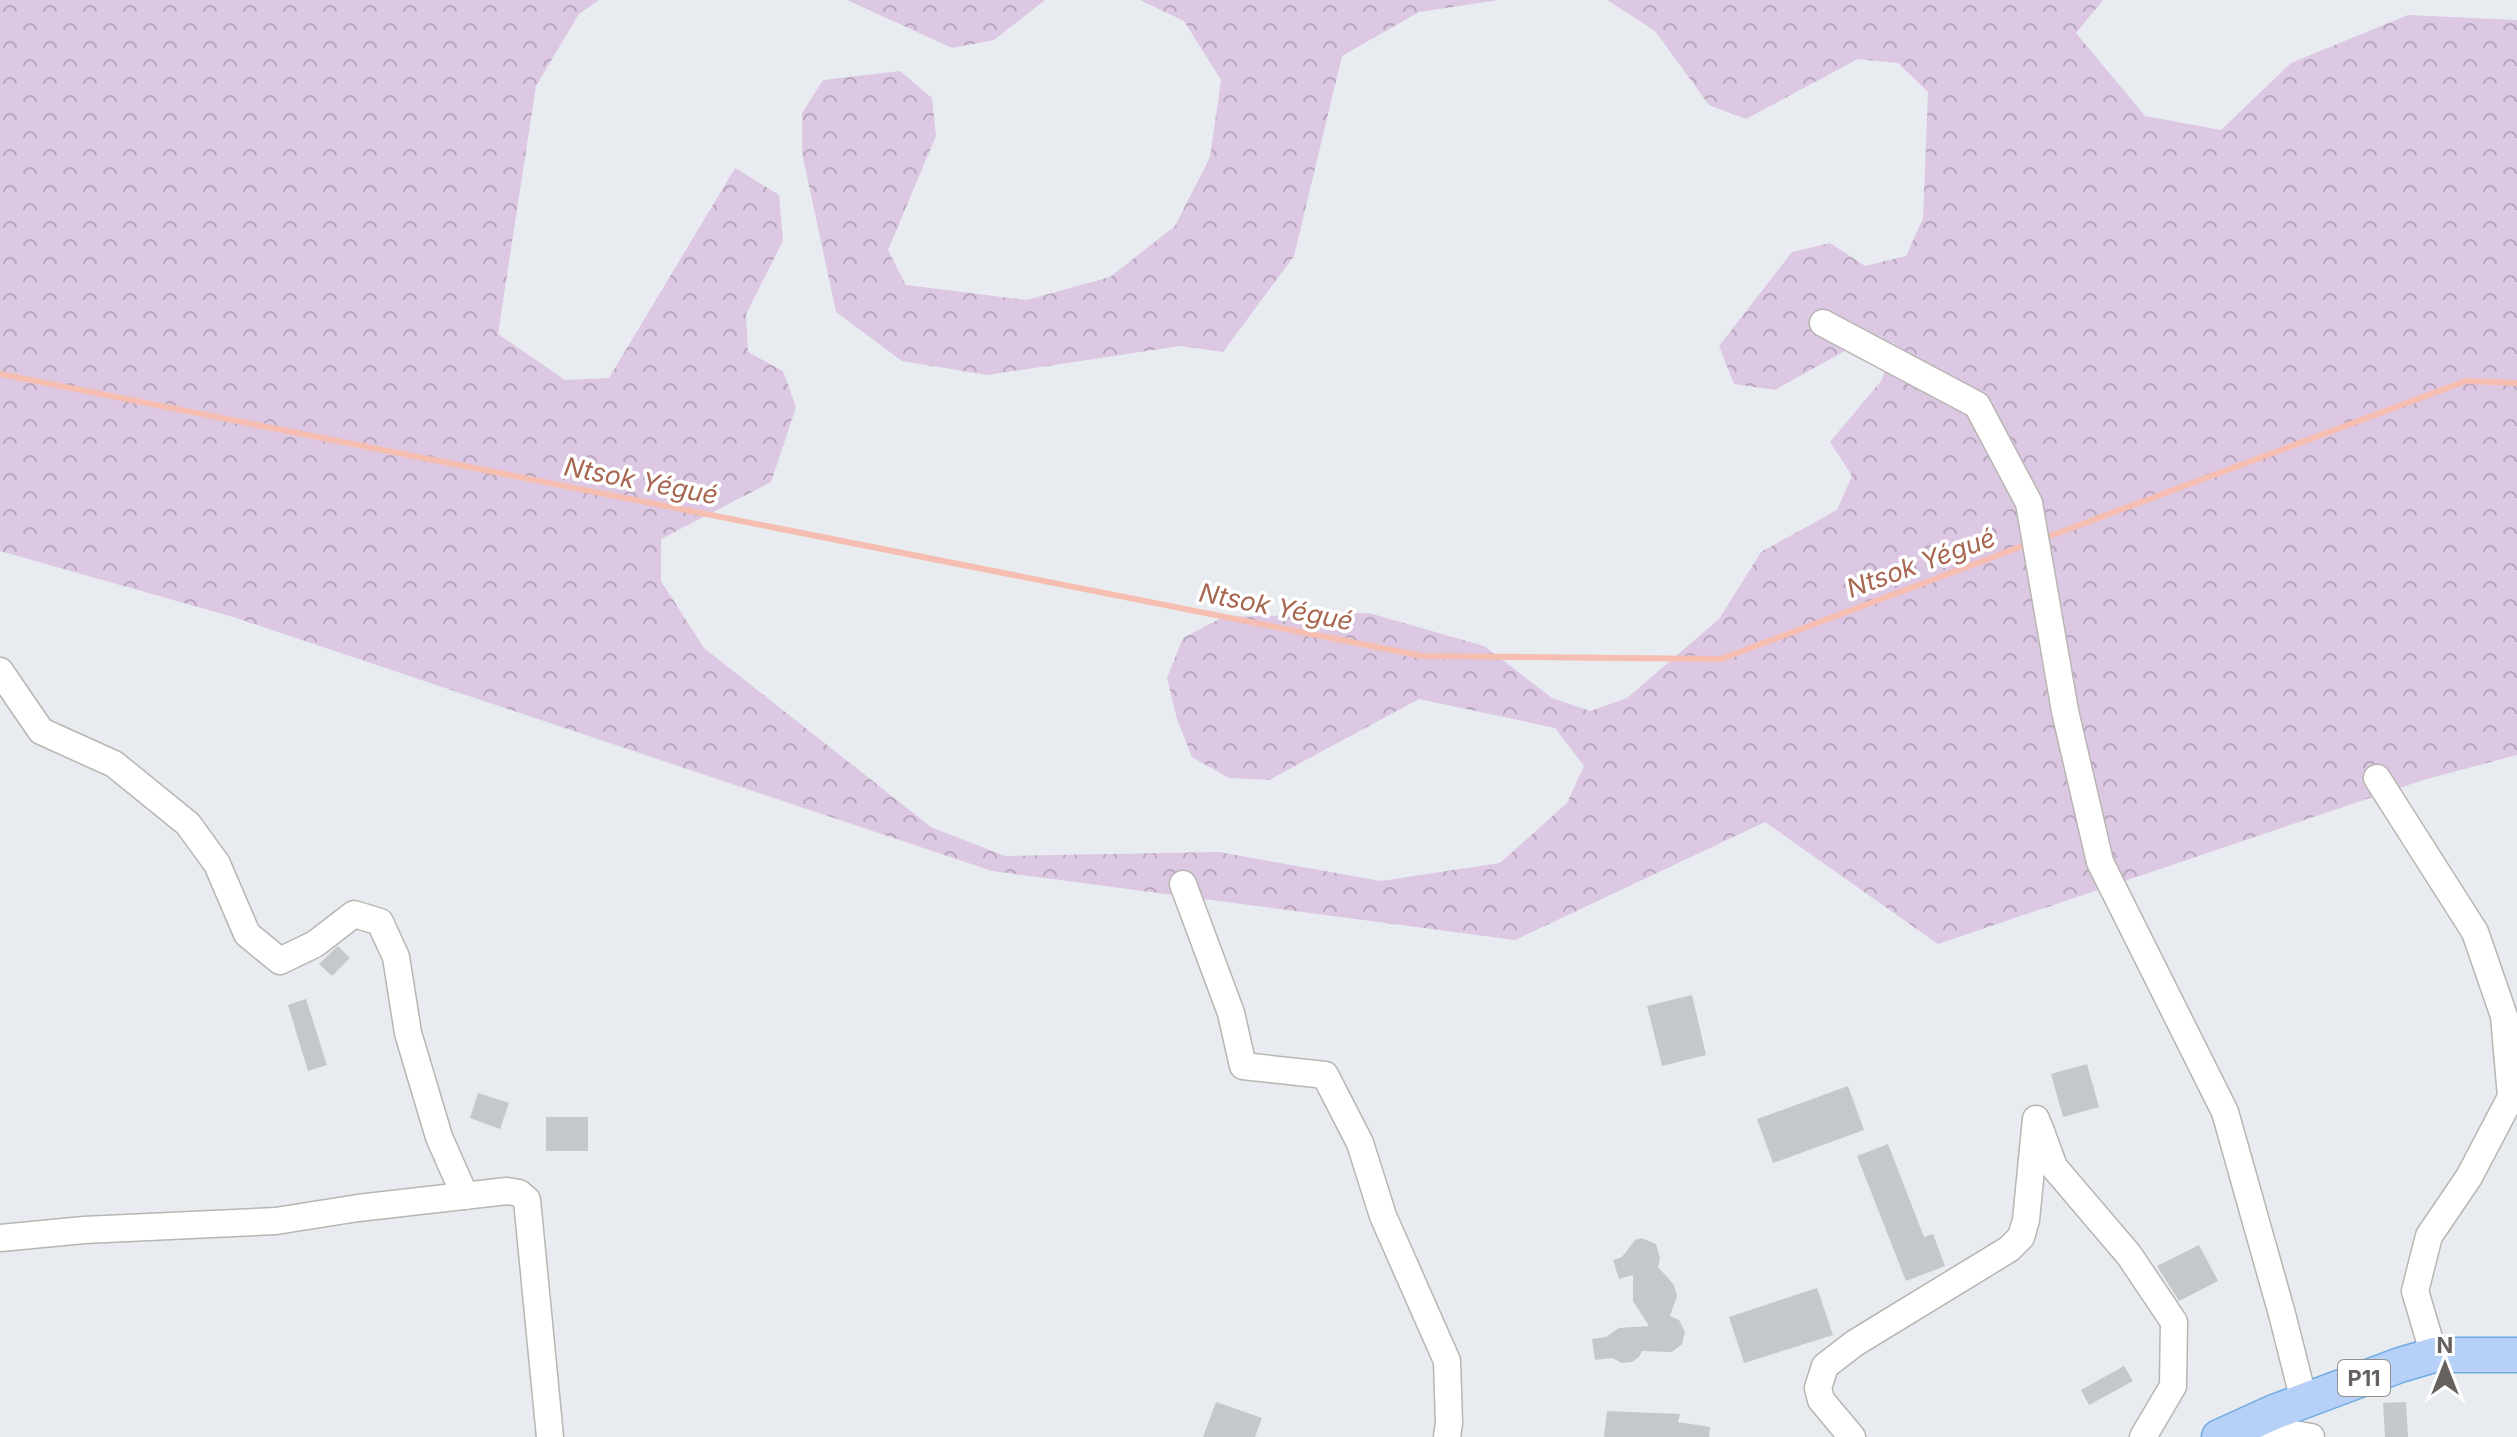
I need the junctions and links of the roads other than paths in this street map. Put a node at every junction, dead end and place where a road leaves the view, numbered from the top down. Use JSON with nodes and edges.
{"nodes":[{"id":1,"x":1823,"y":323,"type":"dead end"},
{"id":2,"x":0,"y":671,"type":"edge"},
{"id":3,"x":2377,"y":778,"type":"dead end"},
{"id":4,"x":1183,"y":884,"type":"dead end"},
{"id":5,"x":465,"y":1196,"type":"junction"},
{"id":6,"x":0,"y":1238,"type":"edge"},
{"id":7,"x":2434,"y":1355,"type":"junction"},
{"id":8,"x":2517,"y":1355,"type":"edge"},
{"id":9,"x":2275,"y":1420,"type":"edge"},
{"id":10,"x":550,"y":1437,"type":"edge"},
{"id":11,"x":1447,"y":1437,"type":"edge"},
{"id":12,"x":1852,"y":1437,"type":"edge"},
{"id":13,"x":2143,"y":1437,"type":"edge"},
{"id":14,"x":2219,"y":1437,"type":"edge"},
{"id":15,"x":2311,"y":1437,"type":"edge"}],
"edges":[{"from":1,"to":9,"type":"street"},
{"from":2,"to":5,"type":"street"},
{"from":3,"to":7,"type":"street"},
{"from":4,"to":11,"type":"street"},
{"from":5,"to":6,"type":"street"},
{"from":5,"to":10,"type":"street"},
{"from":7,"to":8,"type":"main road","number":"P11"},
{"from":7,"to":9,"type":"main road","number":"P11"},
{"from":9,"to":14,"type":"main road","number":"P11"},
{"from":9,"to":15,"type":"street"},
{"from":12,"to":13,"type":"street"}]}
